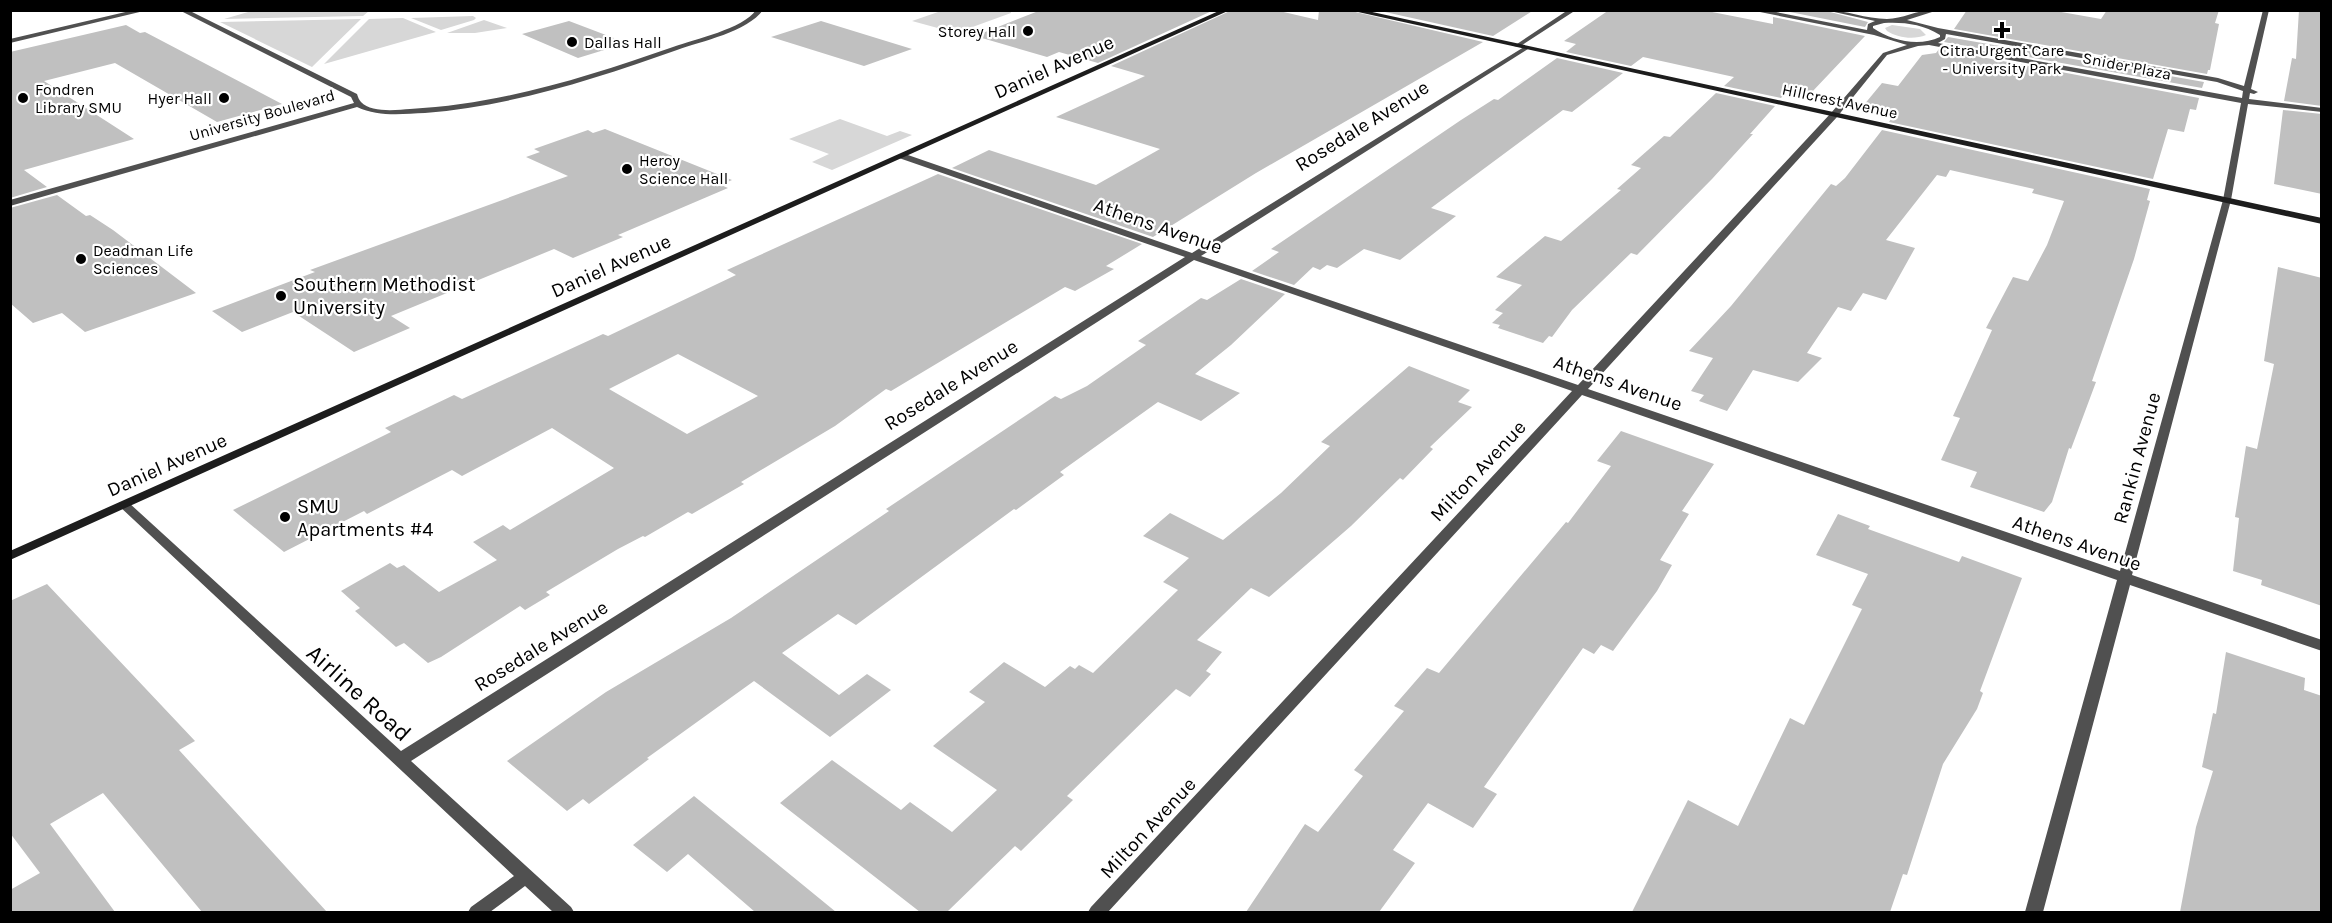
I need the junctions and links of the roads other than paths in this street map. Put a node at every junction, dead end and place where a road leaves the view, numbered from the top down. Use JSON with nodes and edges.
{"nodes":[{"id":1,"x":145,"y":10,"type":"edge"},
{"id":2,"x":182,"y":10,"type":"edge"},
{"id":3,"x":760,"y":10,"type":"edge"},
{"id":4,"x":1227,"y":10,"type":"edge"},
{"id":5,"x":1352,"y":10,"type":"edge"},
{"id":6,"x":1573,"y":10,"type":"edge"},
{"id":7,"x":1753,"y":10,"type":"edge"},
{"id":8,"x":1828,"y":10,"type":"edge"},
{"id":9,"x":2266,"y":10,"type":"edge"},
{"id":10,"x":1930,"y":11,"type":"edge"},
{"id":11,"x":1884,"y":21,"type":"junction"},
{"id":12,"x":1895,"y":21,"type":"junction"},
{"id":13,"x":1934,"y":29,"type":"junction"},
{"id":14,"x":1877,"y":34,"type":"junction"},
{"id":15,"x":10,"y":41,"type":"edge"},
{"id":16,"x":1920,"y":43,"type":"junction"},
{"id":17,"x":1929,"y":43,"type":"junction"},
{"id":18,"x":1521,"y":47,"type":"junction"},
{"id":19,"x":1886,"y":54,"type":"junction"},
{"id":20,"x":2246,"y":95,"type":"junction"},
{"id":21,"x":358,"y":104,"type":"junction"},
{"id":22,"x":2322,"y":108,"type":"edge"},
{"id":23,"x":1834,"y":115,"type":"junction"},
{"id":24,"x":902,"y":156,"type":"junction"},
{"id":25,"x":2227,"y":200,"type":"junction"},
{"id":26,"x":10,"y":203,"type":"edge"},
{"id":27,"x":2322,"y":221,"type":"edge"},
{"id":28,"x":1192,"y":257,"type":"junction"},
{"id":29,"x":1580,"y":389,"type":"junction"},
{"id":30,"x":124,"y":505,"type":"junction"},
{"id":31,"x":10,"y":556,"type":"edge"},
{"id":32,"x":2124,"y":578,"type":"junction"},
{"id":33,"x":2322,"y":646,"type":"edge"},
{"id":34,"x":400,"y":760,"type":"junction"},
{"id":35,"x":525,"y":877,"type":"junction"},
{"id":36,"x":477,"y":912,"type":"edge"},
{"id":37,"x":565,"y":912,"type":"edge"},
{"id":38,"x":1097,"y":912,"type":"edge"},
{"id":39,"x":2034,"y":912,"type":"edge"}],
"edges":[{"from":1,"to":15,"type":"street"},
{"from":2,"to":21,"type":"street"},
{"from":3,"to":21,"type":"street","name":"University Boulevard"},
{"from":4,"to":24,"type":"street","name":"Daniel Avenue"},
{"from":5,"to":18,"type":"street","name":"Hillcrest Avenue"},
{"from":6,"to":18,"type":"street","name":"Rosedale Avenue"},
{"from":7,"to":14,"type":"street"},
{"from":8,"to":11,"type":"street"},
{"from":9,"to":20,"type":"street","name":"Rankin Avenue"},
{"from":10,"to":12,"type":"street"},
{"from":10,"to":13,"type":"street"},
{"from":11,"to":12,"type":"street"},
{"from":11,"to":14,"type":"street"},
{"from":12,"to":13,"type":"street","name":"Snider Plaza"},
{"from":13,"to":17,"type":"street"},
{"from":13,"to":20,"type":"street","name":"Snider Plaza"},
{"from":14,"to":16,"type":"street"},
{"from":14,"to":19,"type":"street"},
{"from":16,"to":17,"type":"street","name":"Snider Plaza"},
{"from":16,"to":19,"type":"street"},
{"from":17,"to":20,"type":"street","name":"Snider Plaza"},
{"from":18,"to":23,"type":"street","name":"Hillcrest Avenue"},
{"from":18,"to":28,"type":"street","name":"Rosedale Avenue"},
{"from":19,"to":23,"type":"street","name":"Milton Avenue"},
{"from":20,"to":22,"type":"street","name":"Snider Plaza"},
{"from":20,"to":25,"type":"street","name":"Rankin Avenue"},
{"from":21,"to":26,"type":"street","name":"University Boulevard"},
{"from":23,"to":25,"type":"street","name":"Hillcrest Avenue"},
{"from":23,"to":29,"type":"street","name":"Milton Avenue"},
{"from":24,"to":28,"type":"street","name":"Athens Avenue"},
{"from":24,"to":30,"type":"street","name":"Daniel Avenue"},
{"from":25,"to":27,"type":"street","name":"Hillcrest Avenue"},
{"from":25,"to":32,"type":"street","name":"Rankin Avenue"},
{"from":28,"to":29,"type":"street","name":"Athens Avenue"},
{"from":28,"to":34,"type":"street","name":"Rosedale Avenue"},
{"from":29,"to":32,"type":"street","name":"Athens Avenue"},
{"from":29,"to":38,"type":"street","name":"Milton Avenue"},
{"from":30,"to":31,"type":"street","name":"Daniel Avenue"},
{"from":30,"to":34,"type":"street","name":"Airline Road"},
{"from":32,"to":33,"type":"street","name":"Athens Avenue"},
{"from":32,"to":39,"type":"street","name":"Rankin Avenue"},
{"from":34,"to":35,"type":"street","name":"Airline Road"},
{"from":35,"to":36,"type":"street"},
{"from":35,"to":37,"type":"street","name":"Airline Road"}]}
